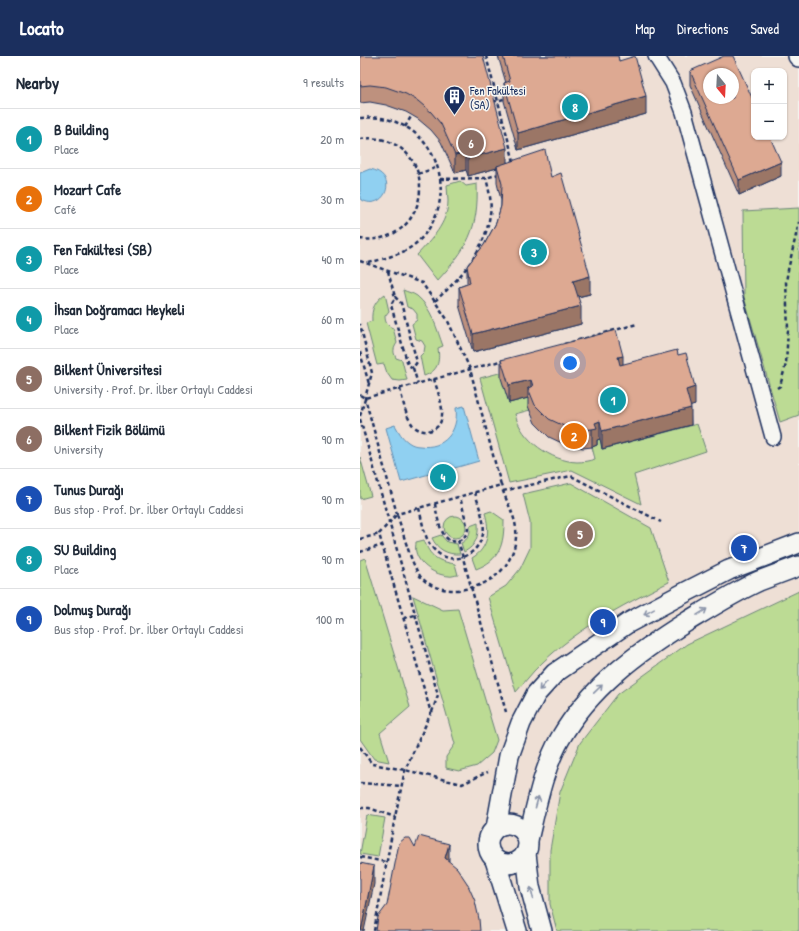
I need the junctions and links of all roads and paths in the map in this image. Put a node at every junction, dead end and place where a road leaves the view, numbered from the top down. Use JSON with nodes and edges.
{"nodes":[{"id":1,"x":486,"y":56,"type":"edge"},
{"id":2,"x":656,"y":56,"type":"edge"},
{"id":3,"x":510,"y":98,"type":"edge"},
{"id":4,"x":490,"y":103,"type":"edge"},
{"id":5,"x":412,"y":116,"type":"edge"},
{"id":6,"x":360,"y":118,"type":"edge"},
{"id":7,"x":405,"y":127,"type":"junction"},
{"id":8,"x":360,"y":139,"type":"edge"},
{"id":9,"x":438,"y":167,"type":"junction"},
{"id":10,"x":516,"y":169,"type":"edge"},
{"id":11,"x":418,"y":174,"type":"junction"},
{"id":12,"x":501,"y":174,"type":"edge"},
{"id":13,"x":486,"y":178,"type":"junction"},
{"id":14,"x":440,"y":179,"type":"junction"},
{"id":15,"x":799,"y":222,"type":"edge"},
{"id":16,"x":360,"y":239,"type":"edge"},
{"id":17,"x":360,"y":261,"type":"edge"},
{"id":18,"x":368,"y":264,"type":"junction"},
{"id":19,"x":388,"y":271,"type":"junction"},
{"id":20,"x":395,"y":297,"type":"junction"},
{"id":21,"x":435,"y":301,"type":"junction"},
{"id":22,"x":360,"y":324,"type":"edge"},
{"id":23,"x":637,"y":324,"type":"dead end"},
{"id":24,"x":557,"y":346,"type":"edge"},
{"id":25,"x":360,"y":352,"type":"edge"},
{"id":26,"x":506,"y":360,"type":"edge"},
{"id":27,"x":414,"y":368,"type":"junction"},
{"id":28,"x":470,"y":370,"type":"junction"},
{"id":29,"x":434,"y":380,"type":"junction"},
{"id":30,"x":418,"y":384,"type":"junction"},
{"id":31,"x":369,"y":385,"type":"junction"},
{"id":32,"x":400,"y":389,"type":"junction"},
{"id":33,"x":360,"y":395,"type":"edge"},
{"id":34,"x":762,"y":397,"type":"junction"},
{"id":35,"x":365,"y":398,"type":"junction"},
{"id":36,"x":360,"y":416,"type":"edge"},
{"id":37,"x":360,"y":419,"type":"edge"},
{"id":38,"x":773,"y":437,"type":"dead end"},
{"id":39,"x":501,"y":485,"type":"junction"},
{"id":40,"x":503,"y":491,"type":"junction"},
{"id":41,"x":475,"y":492,"type":"junction"},
{"id":42,"x":460,"y":497,"type":"junction"},
{"id":43,"x":434,"y":504,"type":"junction"},
{"id":44,"x":419,"y":508,"type":"junction"},
{"id":45,"x":397,"y":514,"type":"junction"},
{"id":46,"x":389,"y":522,"type":"junction"},
{"id":47,"x":661,"y":522,"type":"dead end"},
{"id":48,"x":378,"y":534,"type":"junction"},
{"id":49,"x":360,"y":539,"type":"edge"},
{"id":50,"x":458,"y":540,"type":"junction"},
{"id":51,"x":799,"y":542,"type":"edge"},
{"id":52,"x":383,"y":545,"type":"junction"},
{"id":53,"x":360,"y":552,"type":"edge"},
{"id":54,"x":463,"y":558,"type":"junction"},
{"id":55,"x":799,"y":566,"type":"edge"},
{"id":56,"x":471,"y":587,"type":"junction"},
{"id":57,"x":415,"y":615,"type":"junction"},
{"id":58,"x":404,"y":618,"type":"junction"},
{"id":59,"x":506,"y":712,"type":"dead end"},
{"id":60,"x":431,"y":713,"type":"junction"},
{"id":61,"x":360,"y":747,"type":"edge"},
{"id":62,"x":509,"y":756,"type":"junction"},
{"id":63,"x":405,"y":770,"type":"junction"},
{"id":64,"x":360,"y":783,"type":"edge"},
{"id":65,"x":402,"y":786,"type":"junction"},
{"id":66,"x":360,"y":808,"type":"edge"},
{"id":67,"x":395,"y":817,"type":"junction"},
{"id":68,"x":496,"y":828,"type":"junction"},
{"id":69,"x":527,"y":847,"type":"junction"},
{"id":70,"x":360,"y":857,"type":"edge"},
{"id":71,"x":495,"y":860,"type":"junction"},
{"id":72,"x":386,"y":862,"type":"junction"},
{"id":73,"x":374,"y":931,"type":"edge"},
{"id":74,"x":517,"y":931,"type":"edge"},
{"id":75,"x":542,"y":931,"type":"edge"}],
"edges":[{"from":1,"to":10,"type":"path"},
{"from":2,"to":34,"type":"street"},
{"from":3,"to":4,"type":"path","bridge":true},
{"from":5,"to":7,"type":"path"},
{"from":6,"to":7,"type":"path"},
{"from":7,"to":9,"type":"path"},
{"from":8,"to":11,"type":"path"},
{"from":9,"to":11,"type":"path"},
{"from":9,"to":14,"type":"path"},
{"from":11,"to":16,"type":"path"},
{"from":12,"to":13,"type":"path"},
{"from":13,"to":14,"type":"path"},
{"from":13,"to":21,"type":"path"},
{"from":14,"to":18,"type":"path"},
{"from":15,"to":34,"type":"path"},
{"from":17,"to":18,"type":"path"},
{"from":18,"to":19,"type":"path"},
{"from":19,"to":20,"type":"path"},
{"from":19,"to":21,"type":"path"},
{"from":20,"to":27,"type":"path"},
{"from":20,"to":27,"type":"path"},
{"from":21,"to":28,"type":"path"},
{"from":22,"to":31,"type":"path"},
{"from":23,"to":24,"type":"path"},
{"from":25,"to":31,"type":"path"},
{"from":26,"to":28,"type":"path"},
{"from":27,"to":30,"type":"path"},
{"from":28,"to":29,"type":"path"},
{"from":28,"to":39,"type":"path"},
{"from":29,"to":30,"type":"path"},
{"from":29,"to":32,"type":"path"},
{"from":30,"to":32,"type":"path"},
{"from":31,"to":35,"type":"path"},
{"from":32,"to":35,"type":"path"},
{"from":33,"to":35,"type":"path"},
{"from":34,"to":38,"type":"street"},
{"from":35,"to":36,"type":"path"},
{"from":35,"to":45,"type":"path"},
{"from":37,"to":46,"type":"path"},
{"from":39,"to":40,"type":"path"},
{"from":39,"to":41,"type":"path"},
{"from":40,"to":47,"type":"path"},
{"from":40,"to":56,"type":"path"},
{"from":41,"to":42,"type":"path"},
{"from":41,"to":54,"type":"path"},
{"from":42,"to":43,"type":"path"},
{"from":42,"to":50,"type":"path"},
{"from":43,"to":44,"type":"path"},
{"from":43,"to":50,"type":"path"},
{"from":44,"to":45,"type":"path"},
{"from":44,"to":54,"type":"path"},
{"from":45,"to":46,"type":"path"},
{"from":45,"to":56,"type":"path"},
{"from":46,"to":48,"type":"path"},
{"from":46,"to":57,"type":"path"},
{"from":48,"to":49,"type":"path"},
{"from":48,"to":52,"type":"path"},
{"from":50,"to":54,"type":"path"},
{"from":51,"to":62,"type":"street","one_way":true},
{"from":52,"to":53,"type":"path"},
{"from":52,"to":58,"type":"path"},
{"from":54,"to":56,"type":"path"},
{"from":69,"to":55,"type":"street","one_way":true},
{"from":56,"to":59,"type":"path"},
{"from":57,"to":58,"type":"path"},
{"from":57,"to":60,"type":"path"},
{"from":58,"to":60,"type":"path"},
{"from":60,"to":63,"type":"path"},
{"from":61,"to":63,"type":"path"},
{"from":62,"to":63,"type":"path"},
{"from":62,"to":68,"type":"street"},
{"from":63,"to":65,"type":"path"},
{"from":64,"to":65,"type":"path"},
{"from":65,"to":67,"type":"path"},
{"from":66,"to":67,"type":"path"},
{"from":67,"to":72,"type":"path"},
{"from":68,"to":69,"type":"street"},
{"from":68,"to":71,"type":"street"},
{"from":69,"to":71,"type":"street"},
{"from":75,"to":69,"type":"street","one_way":true},
{"from":70,"to":72,"type":"path"},
{"from":71,"to":74,"type":"street"},
{"from":72,"to":73,"type":"path"}]}
